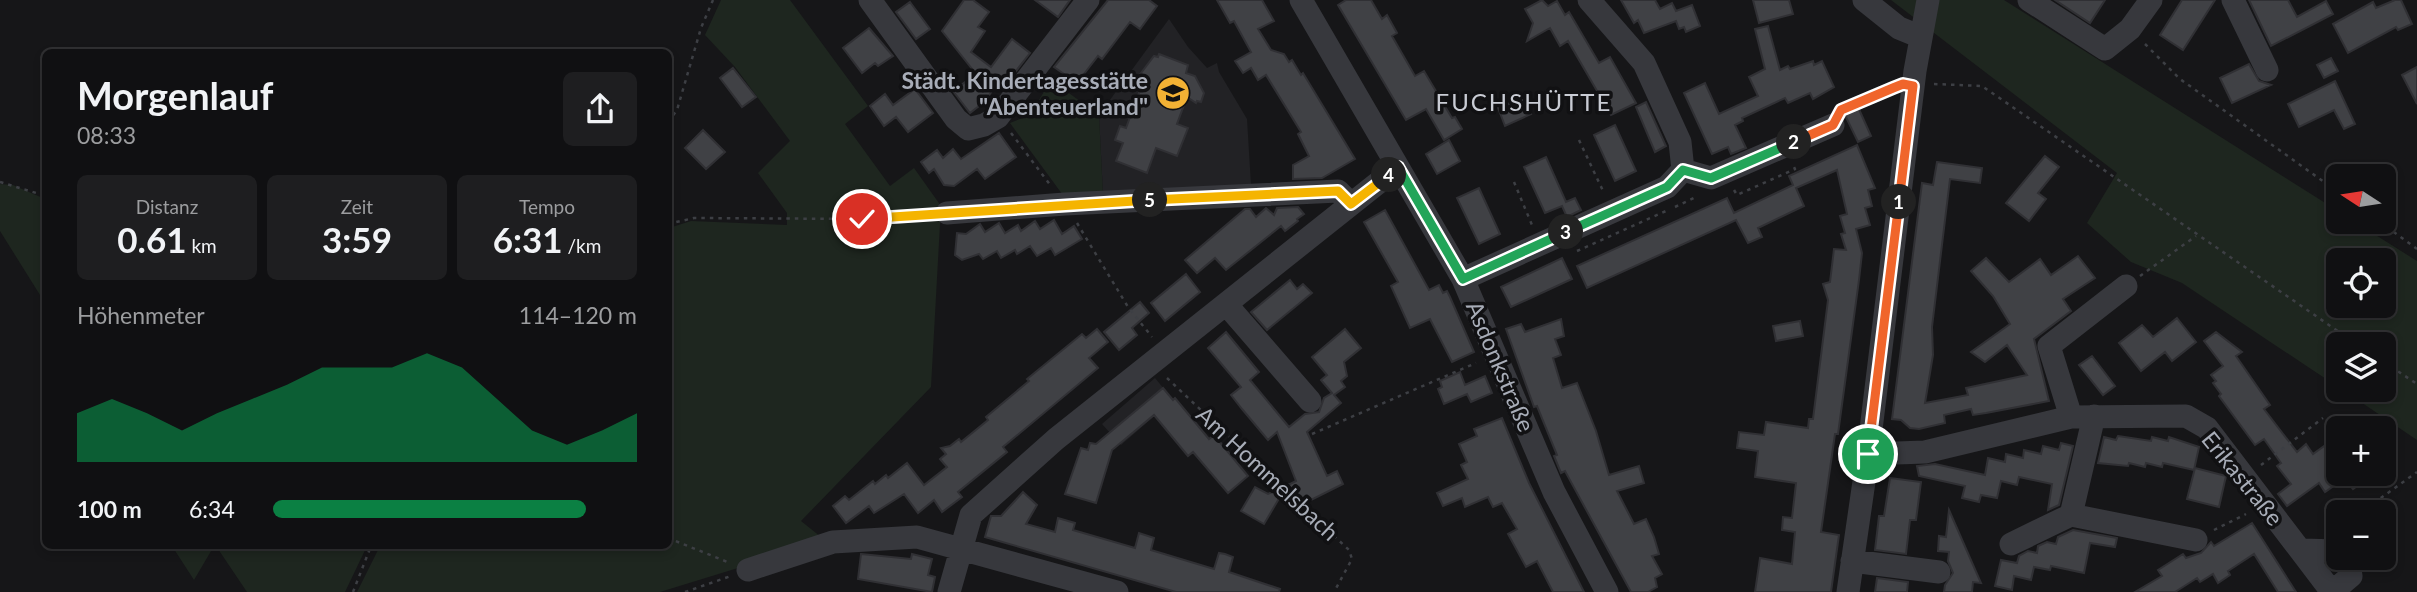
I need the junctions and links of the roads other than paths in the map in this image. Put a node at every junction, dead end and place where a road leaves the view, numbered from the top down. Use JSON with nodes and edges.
{"nodes":[{"id":1,"x":870,"y":0,"type":"edge"},
{"id":2,"x":1088,"y":0,"type":"edge"},
{"id":3,"x":1301,"y":0,"type":"edge"},
{"id":4,"x":1589,"y":0,"type":"edge"},
{"id":5,"x":1864,"y":0,"type":"edge"},
{"id":6,"x":1928,"y":0,"type":"edge"},
{"id":7,"x":2029,"y":0,"type":"edge"},
{"id":8,"x":2151,"y":0,"type":"edge"},
{"id":9,"x":2233,"y":0,"type":"edge"},
{"id":10,"x":1921,"y":37,"type":"junction"},
{"id":11,"x":2267,"y":70,"type":"dead end"},
{"id":12,"x":1833,"y":125,"type":"road end"},
{"id":13,"x":1398,"y":167,"type":"junction"},
{"id":14,"x":1683,"y":170,"type":"junction"},
{"id":15,"x":1351,"y":204,"type":"junction"},
{"id":16,"x":947,"y":213,"type":"road end"},
{"id":17,"x":1463,"y":279,"type":"junction"},
{"id":18,"x":2126,"y":286,"type":"road end"},
{"id":19,"x":1226,"y":304,"type":"junction"},
{"id":20,"x":1310,"y":401,"type":"dead end"},
{"id":21,"x":2082,"y":417,"type":"junction"},
{"id":22,"x":1868,"y":454,"type":"junction"},
{"id":23,"x":2071,"y":515,"type":"junction"},
{"id":24,"x":2196,"y":540,"type":"road end"},
{"id":25,"x":2011,"y":544,"type":"dead end"},
{"id":26,"x":960,"y":547,"type":"junction"},
{"id":27,"x":2302,"y":550,"type":"junction"},
{"id":28,"x":2326,"y":551,"type":"edge"},
{"id":29,"x":1853,"y":561,"type":"junction"},
{"id":30,"x":748,"y":570,"type":"road end"},
{"id":31,"x":2350,"y":570,"type":"edge"},
{"id":32,"x":1939,"y":572,"type":"dead end"},
{"id":33,"x":949,"y":592,"type":"edge"},
{"id":34,"x":1117,"y":592,"type":"edge"},
{"id":35,"x":1607,"y":592,"type":"edge"},
{"id":36,"x":1847,"y":592,"type":"edge"}],
"edges":[{"from":1,"to":2,"type":"street"},
{"from":3,"to":13,"type":"street","name":"Asdonkstraße"},
{"from":4,"to":14,"type":"street"},
{"from":5,"to":10,"type":"street"},
{"from":6,"to":10,"type":"street"},
{"from":7,"to":8,"type":"street"},
{"from":9,"to":11,"type":"street"},
{"from":10,"to":22,"type":"street"},
{"from":12,"to":14,"type":"street"},
{"from":13,"to":15,"type":"street"},
{"from":13,"to":17,"type":"street","name":"Asdonkstraße"},
{"from":14,"to":17,"type":"street"},
{"from":15,"to":16,"type":"street"},
{"from":15,"to":19,"type":"street"},
{"from":17,"to":35,"type":"street","name":"Asdonkstraße"},
{"from":18,"to":21,"type":"street"},
{"from":19,"to":20,"type":"street"},
{"from":19,"to":26,"type":"street"},
{"from":21,"to":22,"type":"street","name":"Erikastraße"},
{"from":21,"to":23,"type":"street"},
{"from":21,"to":27,"type":"street","name":"Erikastraße"},
{"from":22,"to":29,"type":"street"},
{"from":23,"to":24,"type":"street"},
{"from":23,"to":25,"type":"street"},
{"from":26,"to":30,"type":"street"},
{"from":26,"to":33,"type":"street"},
{"from":26,"to":34,"type":"street"},
{"from":27,"to":28,"type":"street"},
{"from":27,"to":31,"type":"street","name":"Erikastraße"},
{"from":29,"to":32,"type":"street"},
{"from":29,"to":36,"type":"street"}]}
